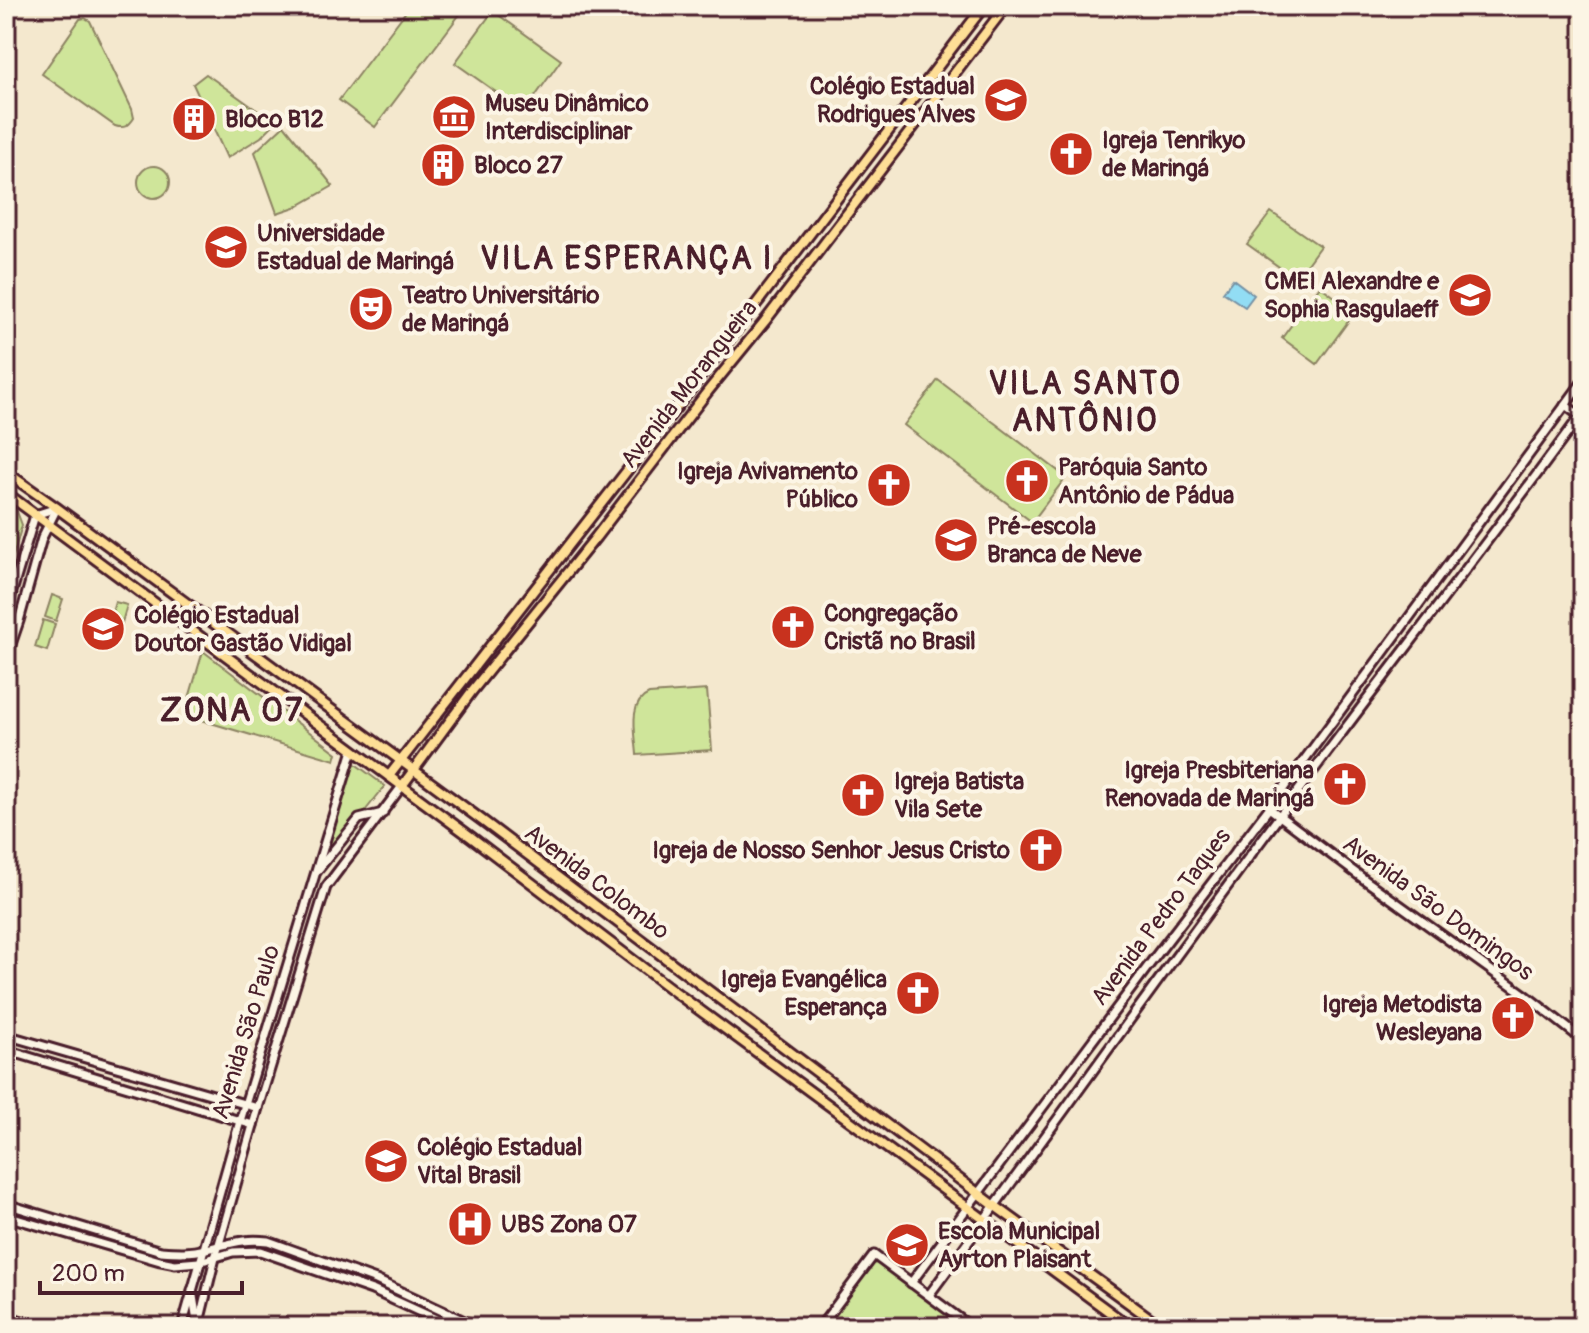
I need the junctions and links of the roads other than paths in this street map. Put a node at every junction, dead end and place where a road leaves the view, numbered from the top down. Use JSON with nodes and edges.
{"nodes":[{"id":1,"x":984,"y":6,"type":"edge"},
{"id":2,"x":1006,"y":6,"type":"edge"},
{"id":3,"x":1583,"y":381,"type":"edge"},
{"id":4,"x":1565,"y":405,"type":"junction"},
{"id":5,"x":1582,"y":416,"type":"edge"},
{"id":6,"x":6,"y":472,"type":"edge"},
{"id":7,"x":6,"y":493,"type":"edge"},
{"id":8,"x":57,"y":508,"type":"junction"},
{"id":9,"x":35,"y":515,"type":"junction"},
{"id":10,"x":48,"y":523,"type":"junction"},
{"id":11,"x":170,"y":590,"type":"junction"},
{"id":12,"x":180,"y":599,"type":"junction"},
{"id":13,"x":9,"y":601,"type":"junction"},
{"id":14,"x":159,"y":605,"type":"junction"},
{"id":15,"x":6,"y":612,"type":"edge"},
{"id":16,"x":169,"y":613,"type":"junction"},
{"id":17,"x":19,"y":621,"type":"junction"},
{"id":18,"x":6,"y":659,"type":"edge"},
{"id":19,"x":314,"y":697,"type":"junction"},
{"id":20,"x":303,"y":712,"type":"junction"},
{"id":21,"x":359,"y":731,"type":"junction"},
{"id":22,"x":353,"y":750,"type":"junction"},
{"id":23,"x":400,"y":761,"type":"junction"},
{"id":24,"x":413,"y":771,"type":"junction"},
{"id":25,"x":389,"y":776,"type":"junction"},
{"id":26,"x":402,"y":786,"type":"junction"},
{"id":27,"x":1269,"y":808,"type":"junction"},
{"id":28,"x":383,"y":813,"type":"junction"},
{"id":29,"x":1279,"y":816,"type":"junction"},
{"id":30,"x":483,"y":821,"type":"junction"},
{"id":31,"x":471,"y":837,"type":"junction"},
{"id":32,"x":313,"y":876,"type":"junction"},
{"id":33,"x":636,"y":938,"type":"junction"},
{"id":34,"x":613,"y":943,"type":"junction"},
{"id":35,"x":6,"y":1035,"type":"edge"},
{"id":36,"x":774,"y":1040,"type":"junction"},
{"id":37,"x":1583,"y":1040,"type":"edge"},
{"id":38,"x":752,"y":1047,"type":"junction"},
{"id":39,"x":6,"y":1050,"type":"edge"},
{"id":40,"x":245,"y":1105,"type":"junction"},
{"id":41,"x":258,"y":1108,"type":"junction"},
{"id":42,"x":240,"y":1121,"type":"junction"},
{"id":43,"x":253,"y":1125,"type":"junction"},
{"id":44,"x":979,"y":1192,"type":"junction"},
{"id":45,"x":6,"y":1204,"type":"edge"},
{"id":46,"x":994,"y":1205,"type":"junction"},
{"id":47,"x":967,"y":1208,"type":"junction"},
{"id":48,"x":6,"y":1216,"type":"edge"},
{"id":49,"x":984,"y":1220,"type":"junction"},
{"id":50,"x":218,"y":1246,"type":"junction"},
{"id":51,"x":203,"y":1250,"type":"junction"},
{"id":52,"x":215,"y":1258,"type":"junction"},
{"id":53,"x":199,"y":1262,"type":"junction"},
{"id":54,"x":356,"y":1272,"type":"junction"},
{"id":55,"x":351,"y":1283,"type":"junction"},
{"id":56,"x":911,"y":1283,"type":"junction"},
{"id":57,"x":192,"y":1287,"type":"junction"},
{"id":58,"x":929,"y":1295,"type":"junction"},
{"id":59,"x":6,"y":1316,"type":"edge"},
{"id":60,"x":41,"y":1327,"type":"edge"},
{"id":61,"x":182,"y":1327,"type":"edge"},
{"id":62,"x":198,"y":1327,"type":"edge"},
{"id":63,"x":453,"y":1327,"type":"edge"},
{"id":64,"x":477,"y":1327,"type":"edge"},
{"id":65,"x":820,"y":1327,"type":"edge"},
{"id":66,"x":971,"y":1327,"type":"edge"},
{"id":67,"x":1130,"y":1327,"type":"edge"},
{"id":68,"x":1162,"y":1327,"type":"edge"}],
"edges":[{"from":1,"to":23,"type":"main road","name":"Avenida Morangueira"},
{"from":2,"to":24,"type":"main road","name":"Avenida Morangueira"},
{"from":3,"to":4,"type":"main road","name":"Avenida Pedro Taques"},
{"from":4,"to":5,"type":"main road"},
{"from":4,"to":27,"type":"main road","name":"Avenida Pedro Taques"},
{"from":5,"to":29,"type":"main road","name":"Avenida Pedro Taques"},
{"from":6,"to":8,"type":"main road","name":"Avenida Colombo"},
{"from":7,"to":9,"type":"main road","name":"Avenida Colombo"},
{"from":8,"to":9,"type":"main road"},
{"from":8,"to":10,"type":"main road"},
{"from":8,"to":11,"type":"main road","name":"Avenida Colombo"},
{"from":9,"to":10,"type":"main road","name":"Avenida Colombo"},
{"from":9,"to":13,"type":"main road"},
{"from":10,"to":14,"type":"main road","name":"Avenida Colombo"},
{"from":10,"to":17,"type":"main road"},
{"from":11,"to":12,"type":"main road","name":"Avenida Colombo"},
{"from":11,"to":14,"type":"main road"},
{"from":12,"to":16,"type":"main road"},
{"from":12,"to":19,"type":"main road","name":"Avenida Colombo"},
{"from":13,"to":15,"type":"main road"},
{"from":13,"to":17,"type":"main road"},
{"from":14,"to":16,"type":"main road","name":"Avenida Colombo"},
{"from":16,"to":20,"type":"main road","name":"Avenida Colombo"},
{"from":17,"to":18,"type":"main road"},
{"from":19,"to":20,"type":"main road"},
{"from":19,"to":21,"type":"main road","name":"Avenida Colombo"},
{"from":20,"to":22,"type":"main road","name":"Avenida Colombo"},
{"from":21,"to":22,"type":"main road"},
{"from":21,"to":23,"type":"main road","name":"Avenida Colombo"},
{"from":22,"to":25,"type":"main road","name":"Avenida Colombo"},
{"from":22,"to":32,"type":"main road","name":"Avenida São Paulo"},
{"from":23,"to":24,"type":"main road","name":"Avenida Colombo"},
{"from":23,"to":25,"type":"main road","name":"Avenida Morangueira"},
{"from":24,"to":26,"type":"main road","name":"Avenida Morangueira"},
{"from":24,"to":30,"type":"main road","name":"Avenida Colombo"},
{"from":25,"to":26,"type":"main road","name":"Avenida Colombo"},
{"from":26,"to":28,"type":"main road","name":"Avenida São Paulo"},
{"from":26,"to":31,"type":"main road","name":"Avenida Colombo"},
{"from":27,"to":29,"type":"main road","name":"Avenida São Domingos"},
{"from":27,"to":44,"type":"main road","name":"Avenida Pedro Taques"},
{"from":28,"to":32,"type":"main road"},
{"from":28,"to":41,"type":"main road","name":"Avenida São Paulo"},
{"from":29,"to":37,"type":"main road","name":"Avenida São Domingos"},
{"from":29,"to":46,"type":"main road","name":"Avenida Pedro Taques"},
{"from":30,"to":31,"type":"main road"},
{"from":30,"to":33,"type":"main road","name":"Avenida Colombo"},
{"from":31,"to":34,"type":"main road","name":"Avenida Colombo"},
{"from":32,"to":40,"type":"main road","name":"Avenida São Paulo"},
{"from":33,"to":34,"type":"main road"},
{"from":33,"to":36,"type":"main road","name":"Avenida Colombo"},
{"from":34,"to":38,"type":"main road","name":"Avenida Colombo"},
{"from":35,"to":40,"type":"main road"},
{"from":36,"to":38,"type":"main road"},
{"from":36,"to":44,"type":"main road","name":"Avenida Colombo"},
{"from":38,"to":47,"type":"main road","name":"Avenida Colombo"},
{"from":39,"to":42,"type":"main road"},
{"from":40,"to":41,"type":"main road"},
{"from":40,"to":42,"type":"main road","name":"Avenida São Paulo"},
{"from":41,"to":43,"type":"main road","name":"Avenida São Paulo"},
{"from":42,"to":43,"type":"main road"},
{"from":42,"to":51,"type":"main road","name":"Avenida São Paulo"},
{"from":43,"to":50,"type":"main road","name":"Avenida São Paulo"},
{"from":44,"to":46,"type":"main road","name":"Avenida Colombo"},
{"from":44,"to":47,"type":"main road","name":"Avenida Pedro Taques"},
{"from":45,"to":51,"type":"main road"},
{"from":46,"to":49,"type":"main road","name":"Avenida Pedro Taques"},
{"from":46,"to":68,"type":"main road","name":"Avenida Colombo"},
{"from":47,"to":49,"type":"main road","name":"Avenida Colombo"},
{"from":47,"to":56,"type":"main road","name":"Avenida Pedro Taques"},
{"from":48,"to":53,"type":"main road"},
{"from":49,"to":58,"type":"main road","name":"Avenida Pedro Taques"},
{"from":49,"to":67,"type":"main road","name":"Avenida Colombo"},
{"from":50,"to":51,"type":"main road"},
{"from":50,"to":52,"type":"main road","name":"Avenida São Paulo"},
{"from":50,"to":54,"type":"main road"},
{"from":51,"to":53,"type":"main road","name":"Avenida São Paulo"},
{"from":52,"to":53,"type":"main road"},
{"from":52,"to":55,"type":"main road"},
{"from":52,"to":62,"type":"main road","name":"Avenida São Paulo"},
{"from":53,"to":57,"type":"main road","name":"Avenida São Paulo"},
{"from":54,"to":55,"type":"main road"},
{"from":54,"to":64,"type":"main road"},
{"from":55,"to":63,"type":"main road"},
{"from":56,"to":58,"type":"main road"},
{"from":56,"to":65,"type":"main road"},
{"from":57,"to":61,"type":"main road","name":"Avenida São Paulo"},
{"from":57,"to":62,"type":"main road"},
{"from":58,"to":66,"type":"main road"},
{"from":59,"to":60,"type":"main road"}]}
